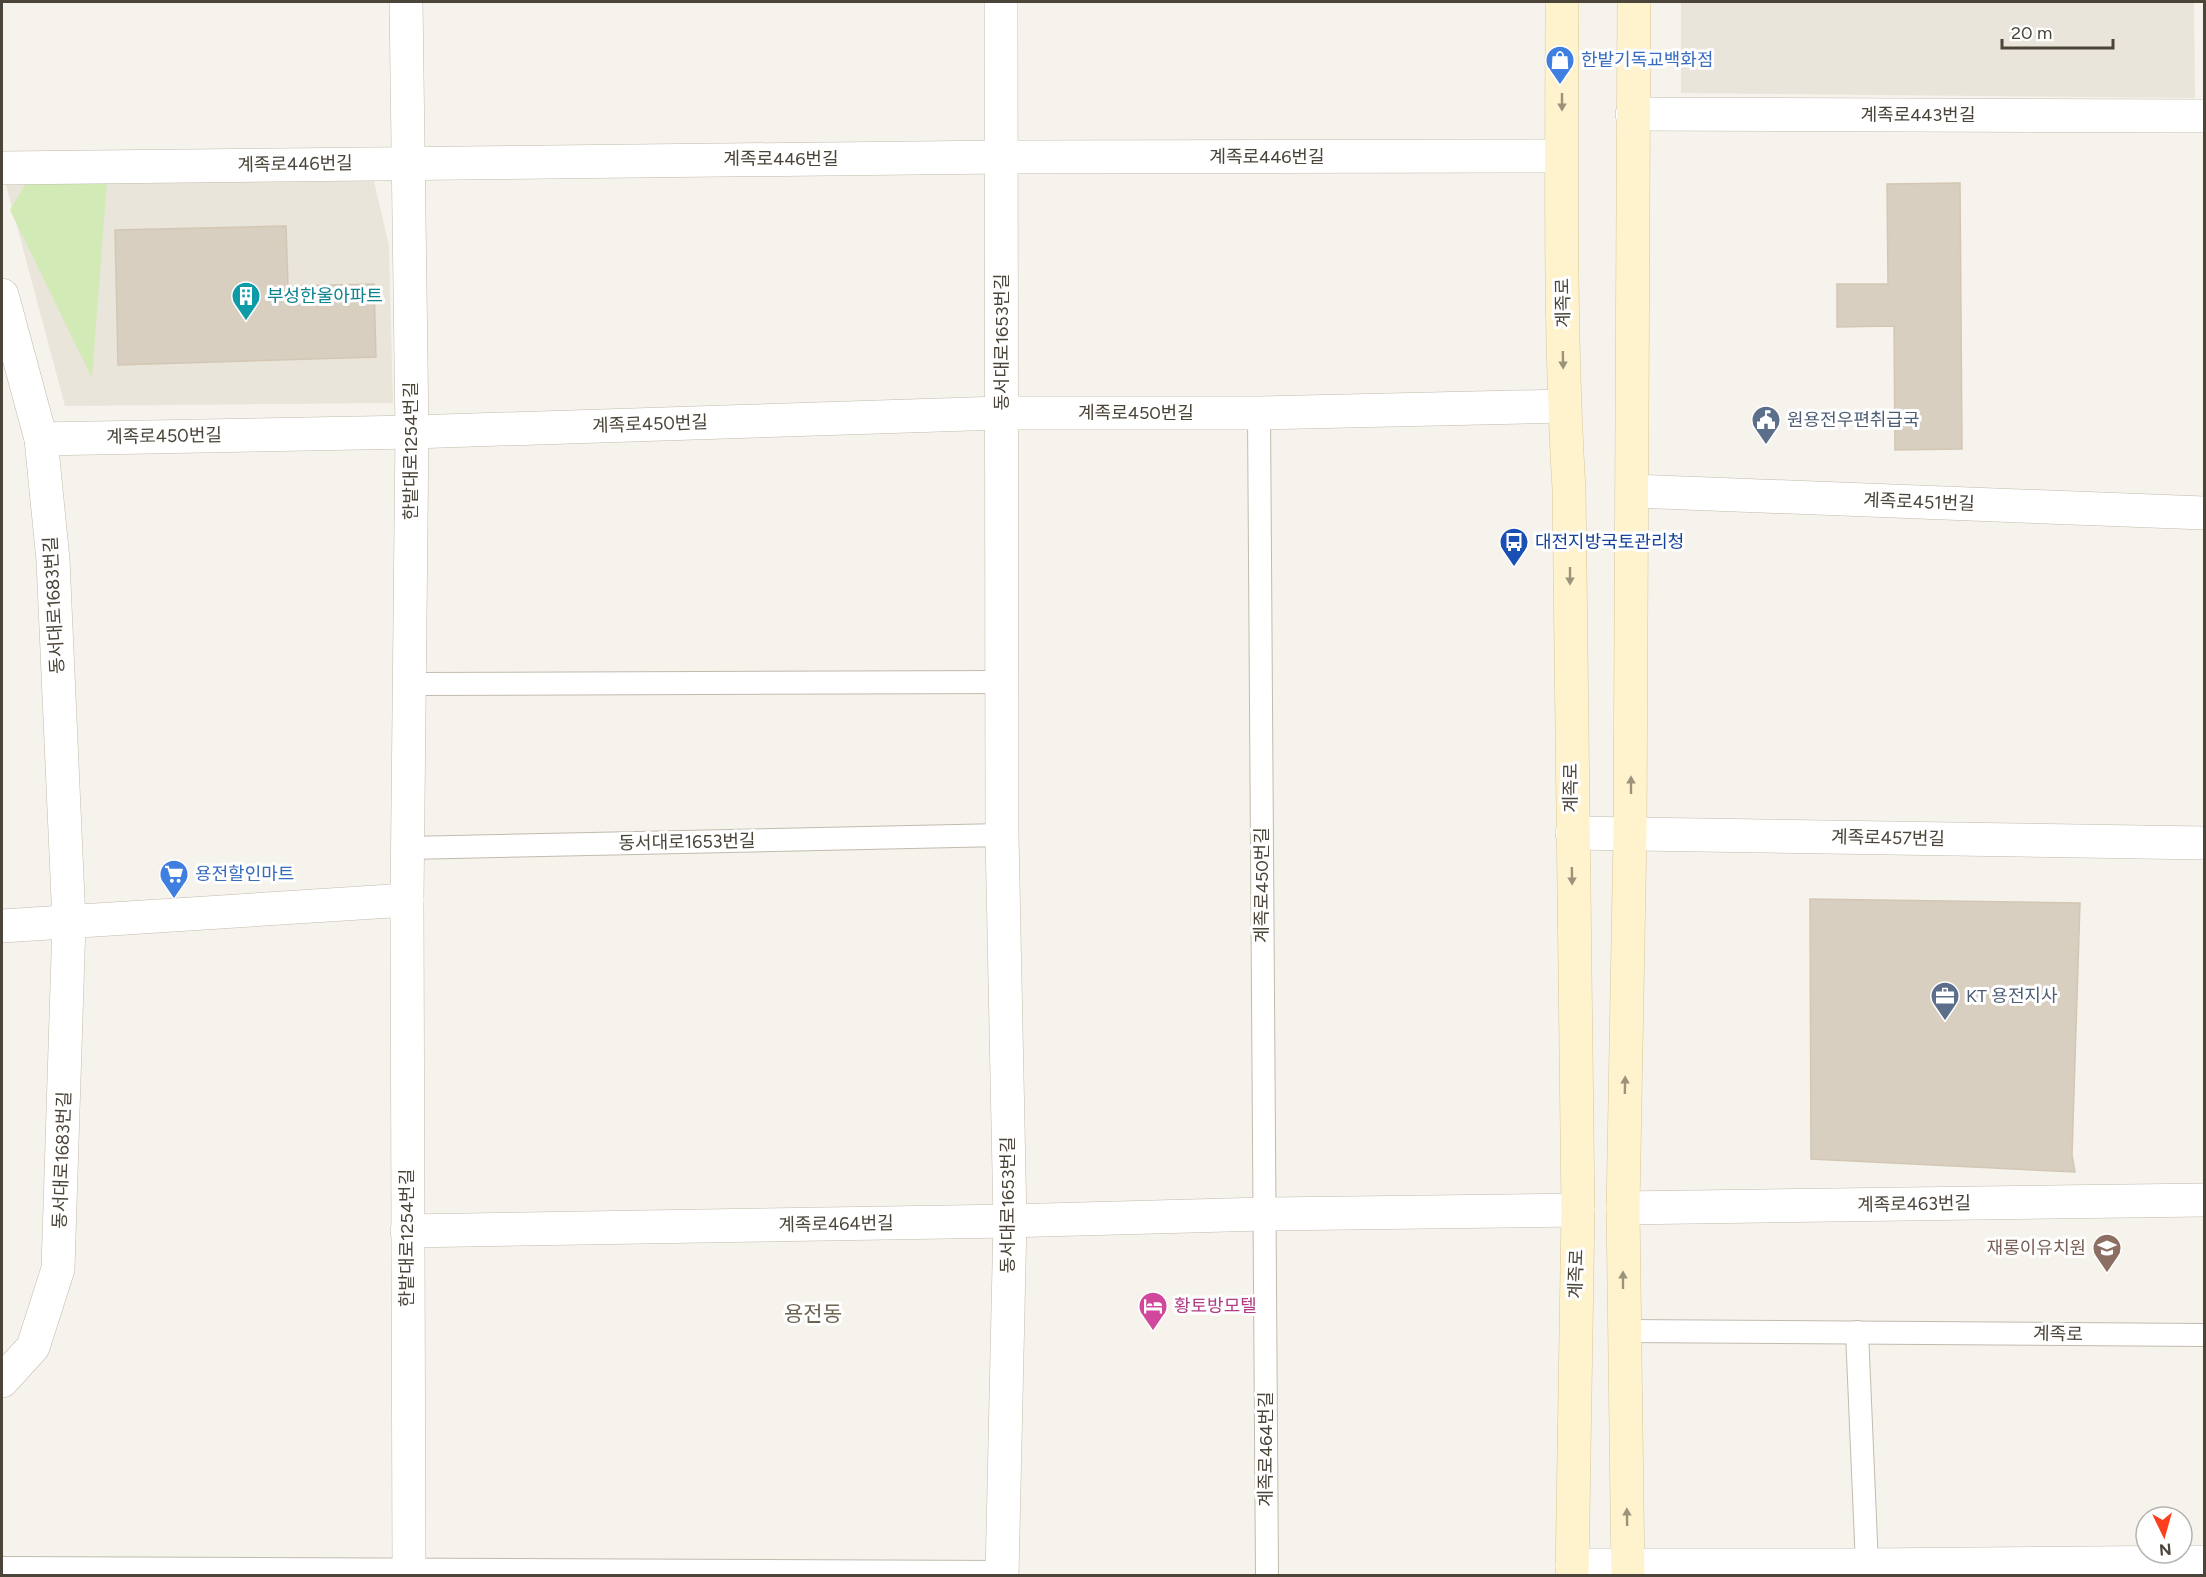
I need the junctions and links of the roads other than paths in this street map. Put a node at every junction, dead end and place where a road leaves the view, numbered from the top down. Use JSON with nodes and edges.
{"nodes":[{"id":1,"x":406,"y":2,"type":"edge"},
{"id":2,"x":1001,"y":2,"type":"edge"},
{"id":3,"x":1562,"y":2,"type":"edge"},
{"id":4,"x":1634,"y":2,"type":"edge"},
{"id":5,"x":1632,"y":114,"type":"junction"},
{"id":6,"x":2205,"y":116,"type":"edge"},
{"id":7,"x":1561,"y":156,"type":"junction"},
{"id":8,"x":1002,"y":157,"type":"junction"},
{"id":9,"x":408,"y":162,"type":"junction"},
{"id":10,"x":2,"y":168,"type":"edge"},
{"id":11,"x":2,"y":295,"type":"edge"},
{"id":12,"x":1564,"y":406,"type":"junction"},
{"id":13,"x":1001,"y":413,"type":"junction"},
{"id":14,"x":1259,"y":413,"type":"junction"},
{"id":15,"x":412,"y":432,"type":"junction"},
{"id":16,"x":41,"y":439,"type":"junction"},
{"id":17,"x":1633,"y":491,"type":"junction"},
{"id":18,"x":2205,"y":513,"type":"edge"},
{"id":19,"x":1002,"y":682,"type":"junction"},
{"id":20,"x":410,"y":684,"type":"junction"},
{"id":21,"x":1572,"y":833,"type":"junction"},
{"id":22,"x":1630,"y":834,"type":"junction"},
{"id":23,"x":1002,"y":835,"type":"junction"},
{"id":24,"x":2205,"y":843,"type":"edge"},
{"id":25,"x":408,"y":848,"type":"junction"},
{"id":26,"x":407,"y":900,"type":"junction"},
{"id":27,"x":69,"y":922,"type":"junction"},
{"id":28,"x":2,"y":926,"type":"edge"},
{"id":29,"x":2205,"y":1200,"type":"edge"},
{"id":30,"x":1623,"y":1208,"type":"junction"},
{"id":31,"x":1578,"y":1210,"type":"junction"},
{"id":32,"x":1264,"y":1214,"type":"junction"},
{"id":33,"x":1010,"y":1221,"type":"junction"},
{"id":34,"x":407,"y":1231,"type":"junction"},
{"id":35,"x":1624,"y":1331,"type":"junction"},
{"id":36,"x":1857,"y":1332,"type":"junction"},
{"id":37,"x":2205,"y":1335,"type":"edge"},
{"id":38,"x":2,"y":1381,"type":"edge"},
{"id":39,"x":2205,"y":1562,"type":"edge"},
{"id":40,"x":1867,"y":1565,"type":"junction"},
{"id":41,"x":2,"y":1568,"type":"edge"},
{"id":42,"x":1572,"y":1570,"type":"edge"},
{"id":43,"x":1628,"y":1570,"type":"edge"},
{"id":44,"x":409,"y":1573,"type":"edge"},
{"id":45,"x":1002,"y":1574,"type":"edge"},
{"id":46,"x":1267,"y":1575,"type":"edge"}],
"edges":[{"from":1,"to":9,"type":"street","name":"한밭대로1254번길"},
{"from":2,"to":8,"type":"street","name":"동서대로1653번길"},
{"from":3,"to":7,"type":"main road","name":"계족로","one_way":true},
{"from":4,"to":5,"type":"main road"},
{"from":5,"to":6,"type":"street","name":"계족로443번길"},
{"from":5,"to":17,"type":"main road"},
{"from":7,"to":8,"type":"street","name":"계족로446번길"},
{"from":7,"to":12,"type":"main road","name":"계족로","one_way":true},
{"from":8,"to":9,"type":"street","name":"계족로446번길"},
{"from":8,"to":13,"type":"street","name":"동서대로1653번길"},
{"from":9,"to":10,"type":"street","name":"계족로446번길"},
{"from":9,"to":15,"type":"street","name":"한밭대로1254번길"},
{"from":11,"to":16,"type":"street","name":"동서대로1683번길"},
{"from":12,"to":14,"type":"street","name":"계족로450번길"},
{"from":12,"to":21,"type":"main road","name":"계족로","one_way":true},
{"from":13,"to":14,"type":"street","name":"계족로450번길"},
{"from":13,"to":15,"type":"street","name":"계족로450번길"},
{"from":13,"to":19,"type":"street","name":"동서대로1653번길"},
{"from":14,"to":32,"type":"lane","name":"계족로450번길"},
{"from":15,"to":16,"type":"street","name":"계족로450번길"},
{"from":15,"to":20,"type":"street","name":"한밭대로1254번길"},
{"from":16,"to":27,"type":"street","name":"동서대로1683번길"},
{"from":17,"to":18,"type":"street","name":"계족로451번길"},
{"from":22,"to":17,"type":"main road","one_way":true},
{"from":19,"to":20,"type":"lane"},
{"from":19,"to":23,"type":"street","name":"동서대로1653번길"},
{"from":20,"to":25,"type":"street","name":"한밭대로1254번길"},
{"from":21,"to":22,"type":"street","name":"계족로457번길"},
{"from":21,"to":31,"type":"main road","name":"계족로","one_way":true},
{"from":22,"to":24,"type":"street","name":"계족로457번길"},
{"from":30,"to":22,"type":"main road","one_way":true},
{"from":23,"to":25,"type":"lane","name":"동서대로1653번길"},
{"from":23,"to":33,"type":"street","name":"동서대로1653번길"},
{"from":25,"to":26,"type":"street","name":"한밭대로1254번길"},
{"from":26,"to":27,"type":"street"},
{"from":26,"to":34,"type":"street","name":"한밭대로1254번길"},
{"from":27,"to":28,"type":"street"},
{"from":27,"to":38,"type":"street","name":"동서대로1683번길"},
{"from":29,"to":30,"type":"street","name":"계족로463번길"},
{"from":35,"to":30,"type":"main road","one_way":true},
{"from":31,"to":32,"type":"street","name":"계족로464번길"},
{"from":31,"to":42,"type":"main road","name":"계족로"},
{"from":32,"to":33,"type":"street","name":"계족로464번길"},
{"from":32,"to":46,"type":"lane","name":"계족로464번길"},
{"from":33,"to":34,"type":"street","name":"계족로464번길"},
{"from":33,"to":45,"type":"street","name":"동서대로1653번길"},
{"from":34,"to":44,"type":"street","name":"한밭대로1254번길"},
{"from":35,"to":36,"type":"lane","name":"계족로"},
{"from":43,"to":35,"type":"main road","one_way":true},
{"from":36,"to":37,"type":"lane","name":"계족로"},
{"from":36,"to":40,"type":"lane"},
{"from":39,"to":40,"type":"street"},
{"from":40,"to":43,"type":"street"},
{"from":41,"to":44,"type":"lane"},
{"from":42,"to":43,"type":"street"},
{"from":44,"to":45,"type":"lane"}]}
